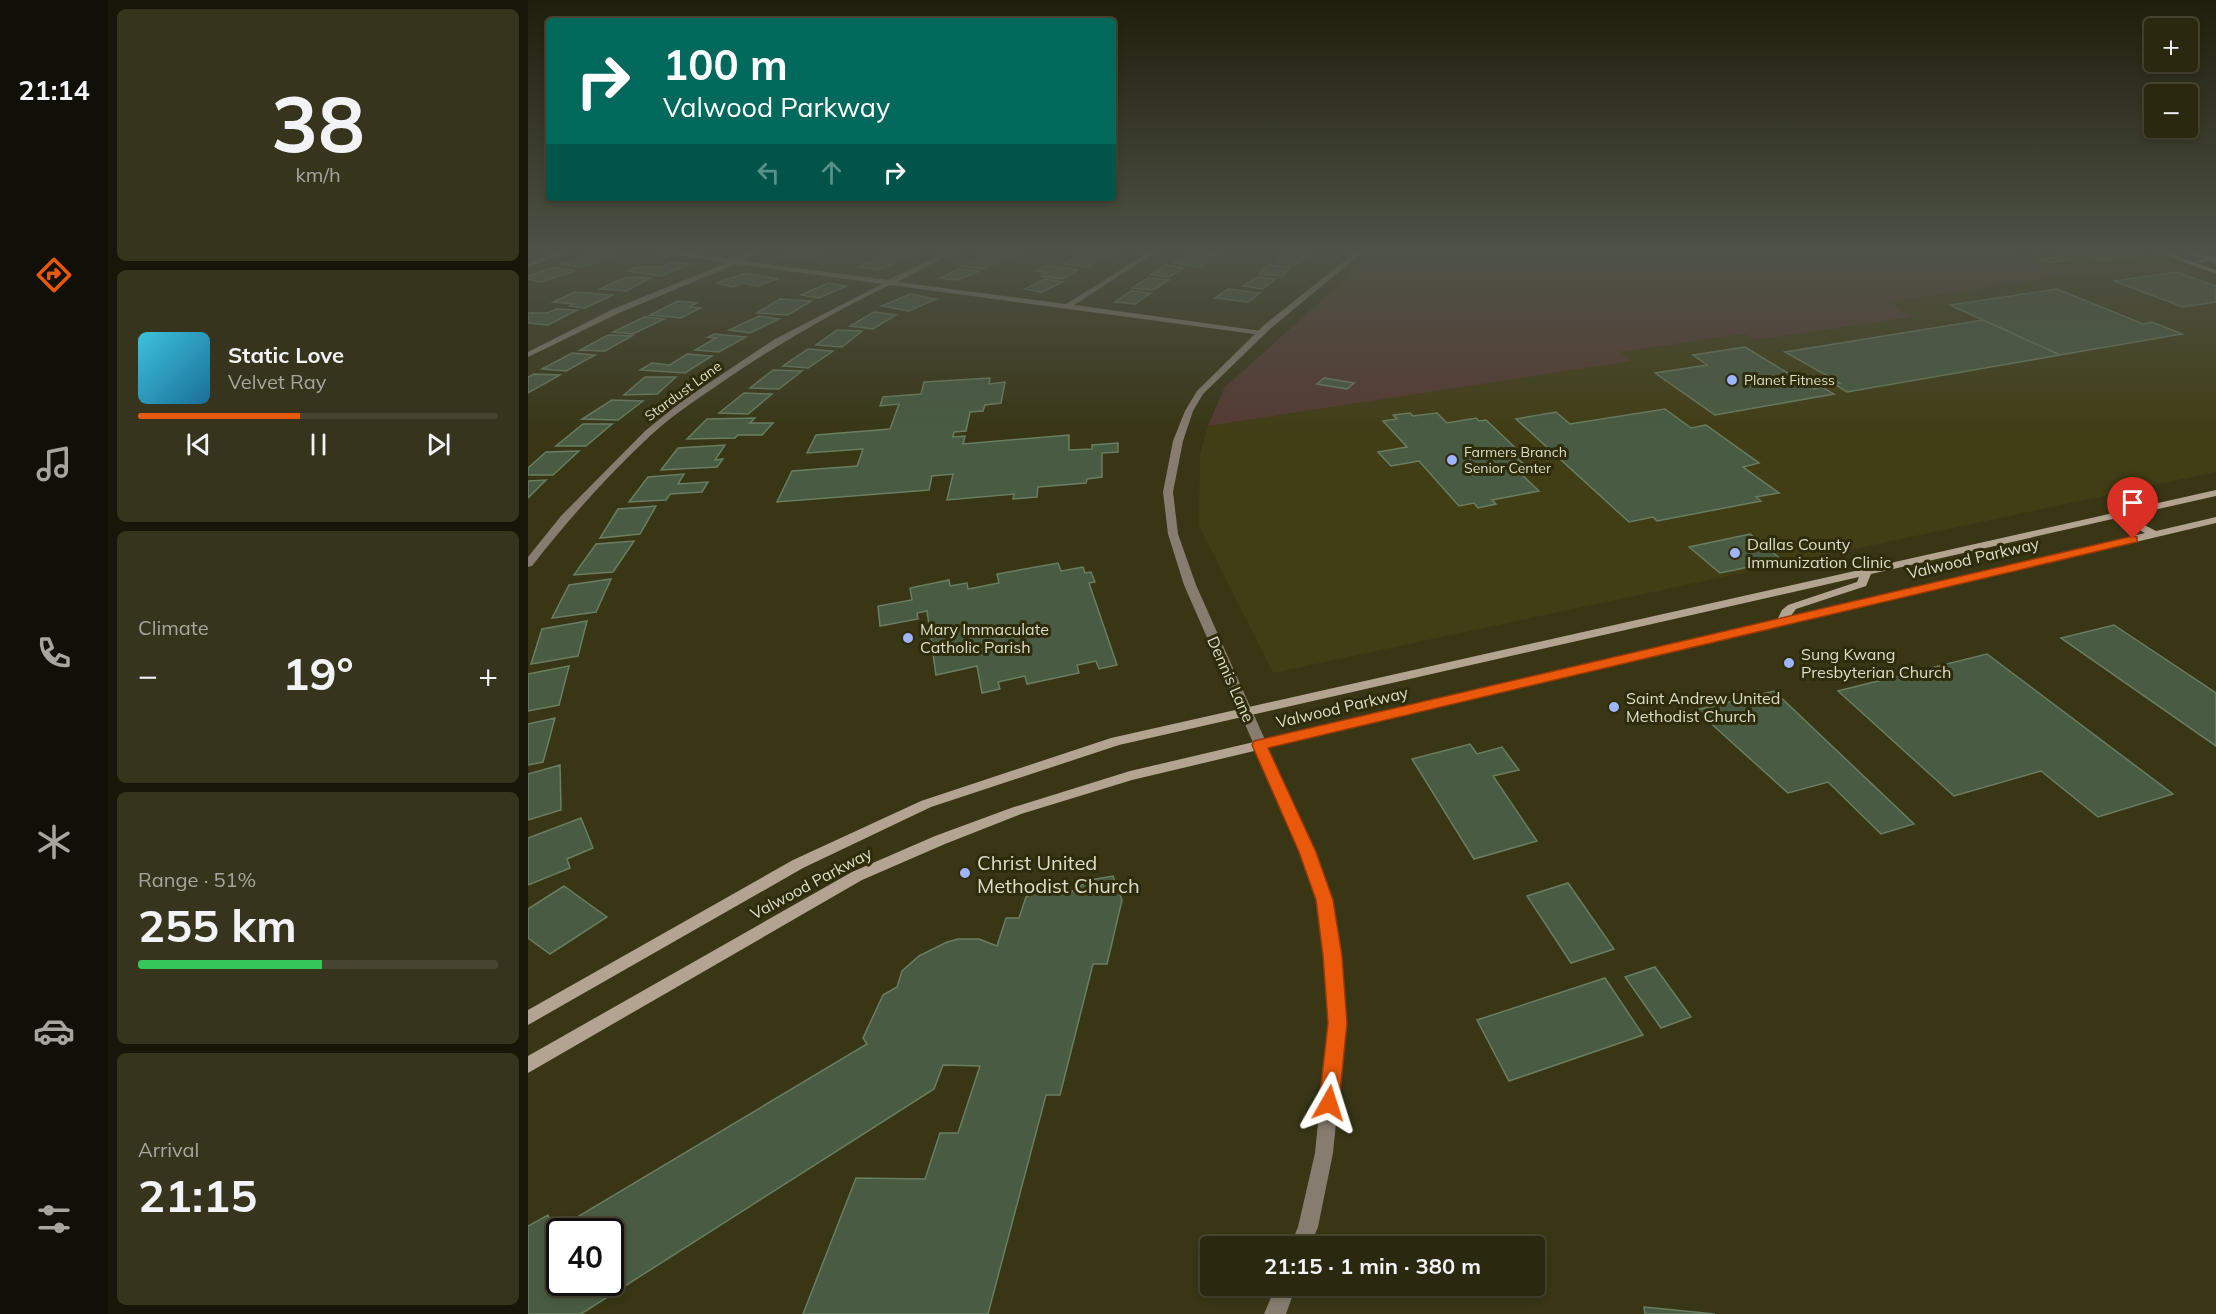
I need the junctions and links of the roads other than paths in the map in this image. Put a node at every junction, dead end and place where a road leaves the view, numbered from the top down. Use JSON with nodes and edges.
{"nodes":[{"id":1,"x":613,"y":312,"type":"edge"},
{"id":2,"x":831,"y":312,"type":"edge"},
{"id":3,"x":1113,"y":312,"type":"edge"},
{"id":4,"x":1287,"y":312,"type":"edge"},
{"id":5,"x":1262,"y":333,"type":"junction"},
{"id":6,"x":528,"y":355,"type":"edge"},
{"id":7,"x":2216,"y":493,"type":"edge"},
{"id":8,"x":2118,"y":515,"type":"junction"},
{"id":9,"x":2216,"y":520,"type":"edge"},
{"id":10,"x":2154,"y":534,"type":"junction"},
{"id":11,"x":528,"y":564,"type":"edge"},
{"id":12,"x":1867,"y":571,"type":"junction"},
{"id":13,"x":1782,"y":621,"type":"junction"},
{"id":14,"x":1246,"y":711,"type":"junction"},
{"id":15,"x":1259,"y":745,"type":"junction"},
{"id":16,"x":528,"y":1018,"type":"edge"},
{"id":17,"x":528,"y":1065,"type":"edge"},
{"id":18,"x":1304,"y":1236,"type":"edge"},
{"id":19,"x":1282,"y":1296,"type":"edge"},
{"id":20,"x":1275,"y":1314,"type":"edge"}],
"edges":[{"from":1,"to":6,"type":"street"},
{"from":2,"to":11,"type":"street","name":"Stardust Lane"},
{"from":3,"to":5,"type":"street"},
{"from":4,"to":5,"type":"street","name":"Dennis Lane"},
{"from":5,"to":14,"type":"street","name":"Dennis Lane"},
{"from":7,"to":8,"type":"main road","name":"Valwood Parkway"},
{"from":8,"to":10,"type":"main road"},
{"from":8,"to":12,"type":"main road","name":"Valwood Parkway"},
{"from":9,"to":10,"type":"main road","name":"Valwood Parkway"},
{"from":10,"to":13,"type":"main road","name":"Valwood Parkway"},
{"from":12,"to":13,"type":"main road"},
{"from":12,"to":14,"type":"main road","name":"Valwood Parkway"},
{"from":13,"to":15,"type":"main road","name":"Valwood Parkway"},
{"from":14,"to":15,"type":"street","name":"Dennis Lane"},
{"from":14,"to":16,"type":"main road","name":"Valwood Parkway"},
{"from":15,"to":17,"type":"main road","name":"Valwood Parkway"},
{"from":15,"to":18,"type":"street","name":"Dennis Lane"},
{"from":19,"to":20,"type":"street"}]}
